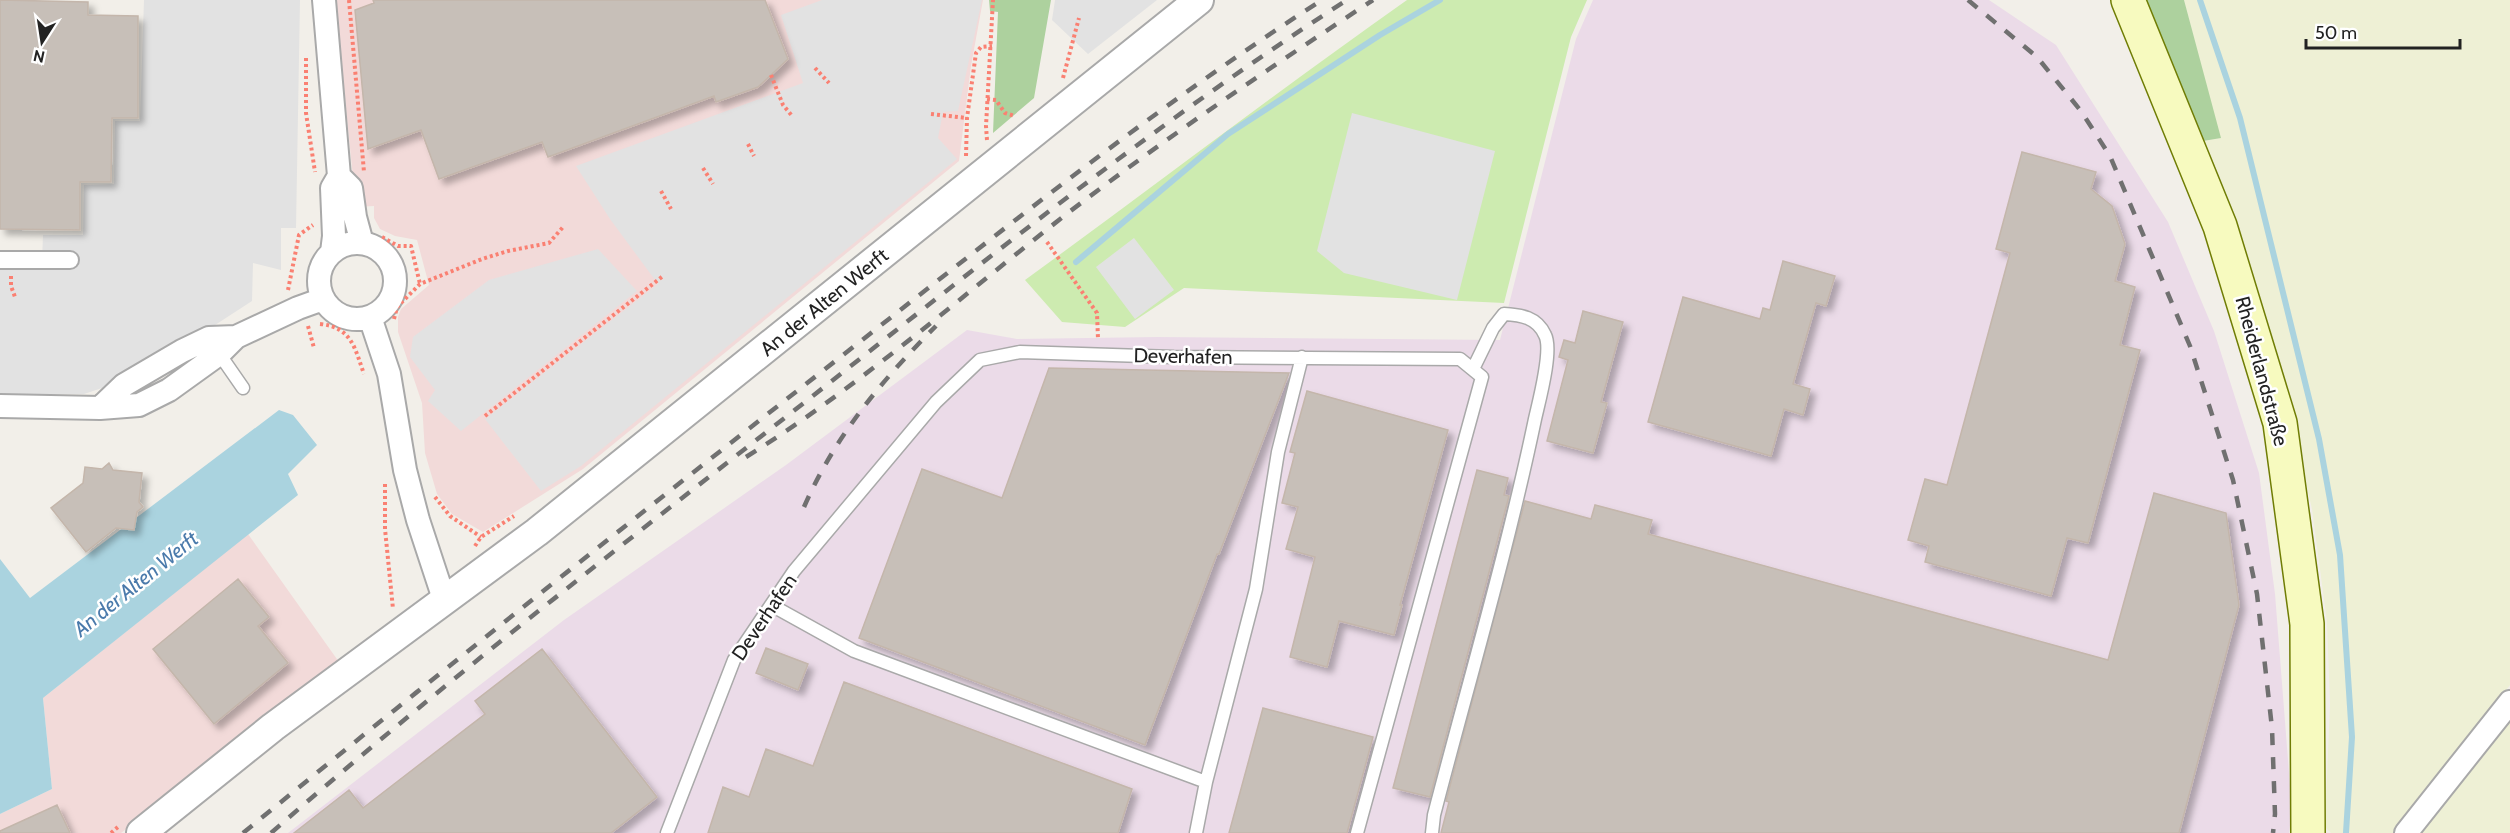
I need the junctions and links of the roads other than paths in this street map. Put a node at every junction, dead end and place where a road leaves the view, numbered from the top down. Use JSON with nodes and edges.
{"nodes":[{"id":1,"x":324,"y":0,"type":"edge"},
{"id":2,"x":1199,"y":0,"type":"edge"},
{"id":3,"x":2128,"y":0,"type":"edge"},
{"id":4,"x":328,"y":178,"type":"junction"},
{"id":5,"x":370,"y":238,"type":"junction"},
{"id":6,"x":332,"y":252,"type":"junction"},
{"id":7,"x":0,"y":260,"type":"edge"},
{"id":8,"x":70,"y":260,"type":"dead end"},
{"id":9,"x":323,"y":299,"type":"junction"},
{"id":10,"x":370,"y":317,"type":"junction"},
{"id":11,"x":214,"y":346,"type":"junction"},
{"id":12,"x":1302,"y":357,"type":"junction"},
{"id":13,"x":1473,"y":369,"type":"junction"},
{"id":14,"x":243,"y":388,"type":"dead end"},
{"id":15,"x":0,"y":406,"type":"edge"},
{"id":16,"x":444,"y":599,"type":"junction"},
{"id":17,"x":771,"y":605,"type":"junction"},
{"id":18,"x":2510,"y":702,"type":"edge"},
{"id":19,"x":1206,"y":782,"type":"junction"},
{"id":20,"x":141,"y":833,"type":"edge"},
{"id":21,"x":667,"y":833,"type":"edge"},
{"id":22,"x":1196,"y":833,"type":"edge"},
{"id":23,"x":1357,"y":833,"type":"edge"},
{"id":24,"x":1432,"y":833,"type":"edge"},
{"id":25,"x":2308,"y":833,"type":"edge"},
{"id":26,"x":2406,"y":833,"type":"edge"}],
"edges":[{"from":1,"to":4,"type":"street"},
{"from":2,"to":16,"type":"street","name":"An der Alten Werft"},
{"from":3,"to":25,"type":"main road","name":"Rheiderlandstraße"},
{"from":4,"to":5,"type":"street"},
{"from":4,"to":6,"type":"street"},
{"from":5,"to":6,"type":"street"},
{"from":5,"to":10,"type":"street"},
{"from":6,"to":9,"type":"street"},
{"from":7,"to":8,"type":"street"},
{"from":9,"to":10,"type":"street"},
{"from":9,"to":11,"type":"street"},
{"from":10,"to":16,"type":"street"},
{"from":11,"to":14,"type":"lane"},
{"from":11,"to":15,"type":"street"},
{"from":12,"to":13,"type":"lane","name":"Deverhafen"},
{"from":12,"to":17,"type":"lane","name":"Deverhafen"},
{"from":12,"to":19,"type":"lane"},
{"from":13,"to":23,"type":"lane"},
{"from":13,"to":24,"type":"lane"},
{"from":16,"to":20,"type":"street","name":"An der Alten Werft"},
{"from":17,"to":19,"type":"lane"},
{"from":17,"to":21,"type":"lane","name":"Deverhafen"},
{"from":18,"to":26,"type":"street"},
{"from":19,"to":22,"type":"lane"}]}
